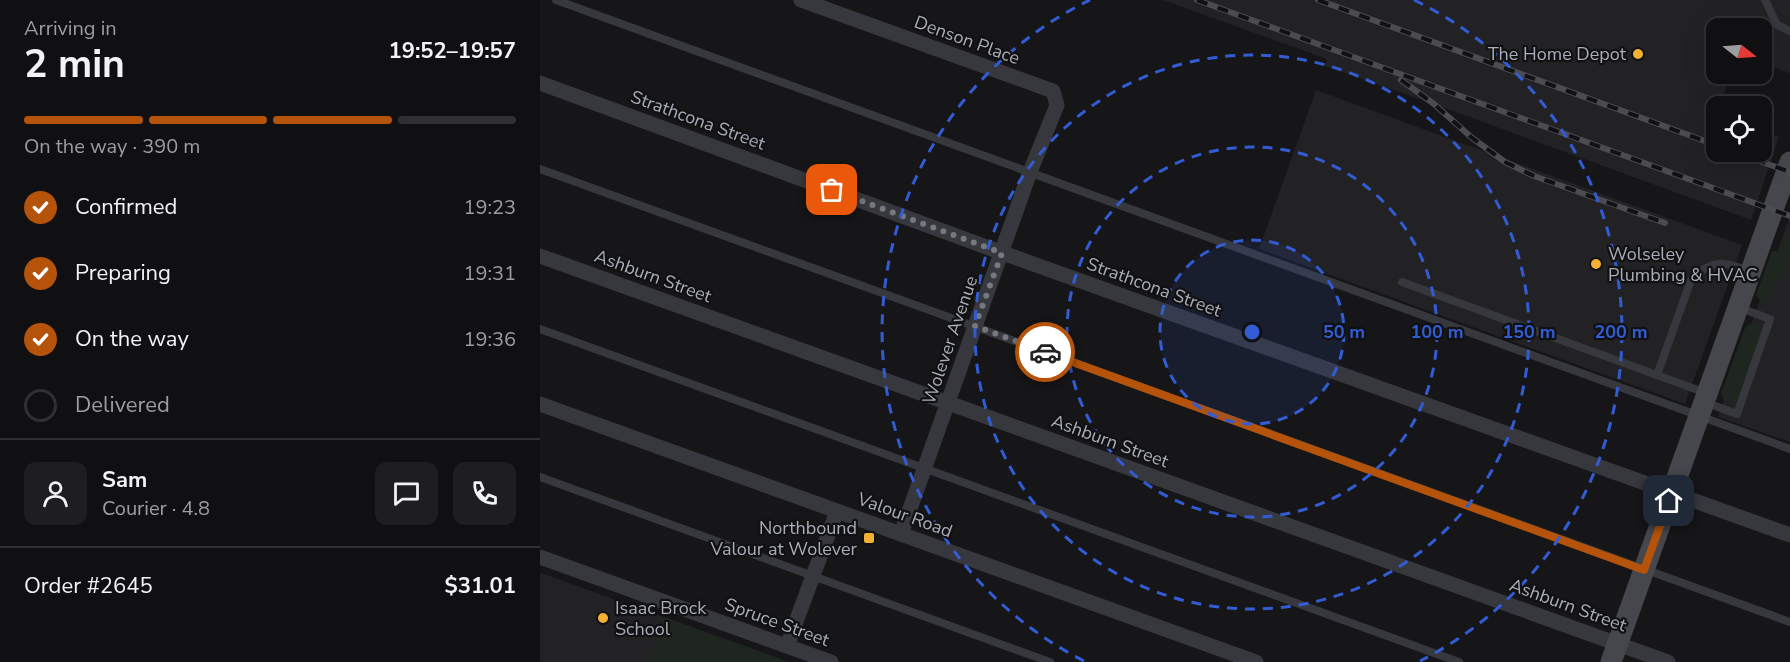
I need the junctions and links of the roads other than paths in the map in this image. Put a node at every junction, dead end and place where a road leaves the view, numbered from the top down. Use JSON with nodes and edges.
{"nodes":[{"id":1,"x":556,"y":0,"type":"edge"},
{"id":2,"x":801,"y":0,"type":"edge"},
{"id":3,"x":1765,"y":0,"type":"edge"},
{"id":4,"x":1790,"y":31,"type":"edge"},
{"id":5,"x":540,"y":83,"type":"edge"},
{"id":6,"x":1053,"y":92,"type":"joint"},
{"id":7,"x":1790,"y":162,"type":"edge"},
{"id":8,"x":540,"y":169,"type":"edge"},
{"id":9,"x":1030,"y":172,"type":"junction"},
{"id":10,"x":1002,"y":253,"type":"junction"},
{"id":11,"x":540,"y":256,"type":"edge"},
{"id":12,"x":1751,"y":272,"type":"junction"},
{"id":13,"x":1402,"y":282,"type":"dead end"},
{"id":14,"x":1738,"y":308,"type":"junction"},
{"id":15,"x":975,"y":326,"type":"junction"},
{"id":16,"x":540,"y":330,"type":"edge"},
{"id":17,"x":1657,"y":375,"type":"junction"},
{"id":18,"x":540,"y":404,"type":"edge"},
{"id":19,"x":948,"y":404,"type":"junction"},
{"id":20,"x":1704,"y":404,"type":"junction"},
{"id":21,"x":1790,"y":449,"type":"edge"},
{"id":22,"x":925,"y":469,"type":"junction"},
{"id":23,"x":540,"y":477,"type":"edge"},
{"id":24,"x":1672,"y":493,"type":"junction"},
{"id":25,"x":837,"y":511,"type":"junction"},
{"id":26,"x":902,"y":534,"type":"junction"},
{"id":27,"x":1790,"y":535,"type":"edge"},
{"id":28,"x":540,"y":557,"type":"edge"},
{"id":29,"x":1644,"y":570,"type":"junction"},
{"id":30,"x":813,"y":576,"type":"junction"},
{"id":31,"x":1790,"y":622,"type":"edge"},
{"id":32,"x":787,"y":646,"type":"junction"},
{"id":33,"x":1615,"y":653,"type":"edge"},
{"id":34,"x":831,"y":662,"type":"edge"},
{"id":35,"x":1050,"y":662,"type":"edge"},
{"id":36,"x":1256,"y":662,"type":"edge"},
{"id":37,"x":1459,"y":662,"type":"edge"},
{"id":38,"x":1668,"y":662,"type":"edge"}],
"edges":[{"from":1,"to":9,"type":"lane"},
{"from":2,"to":6,"type":"street","name":"Denson Place"},
{"from":3,"to":4,"type":"lane"},
{"from":5,"to":10,"type":"street","name":"Strathcona Street"},
{"from":6,"to":9,"type":"street","name":"Wolever Avenue"},
{"from":7,"to":12,"type":"street"},
{"from":8,"to":15,"type":"lane"},
{"from":9,"to":10,"type":"street","name":"Wolever Avenue"},
{"from":9,"to":20,"type":"lane"},
{"from":10,"to":15,"type":"street","name":"Wolever Avenue"},
{"from":10,"to":24,"type":"street","name":"Strathcona Street"},
{"from":11,"to":19,"type":"street","name":"Ashburn Street"},
{"from":12,"to":14,"type":"street"},
{"from":12,"to":17,"type":"lane"},
{"from":13,"to":17,"type":"lane"},
{"from":14,"to":20,"type":"street"},
{"from":14,"to":20,"type":"lane"},
{"from":15,"to":19,"type":"street","name":"Wolever Avenue"},
{"from":15,"to":29,"type":"lane"},
{"from":16,"to":22,"type":"lane"},
{"from":17,"to":20,"type":"lane"},
{"from":18,"to":25,"type":"street","name":"Valour Road"},
{"from":19,"to":22,"type":"street","name":"Wolever Avenue"},
{"from":19,"to":33,"type":"street","name":"Ashburn Street"},
{"from":20,"to":21,"type":"lane"},
{"from":20,"to":24,"type":"street"},
{"from":22,"to":26,"type":"street","name":"Wolever Avenue"},
{"from":22,"to":37,"type":"lane"},
{"from":23,"to":30,"type":"lane"},
{"from":24,"to":27,"type":"street","name":"Strathcona Street"},
{"from":24,"to":29,"type":"street"},
{"from":25,"to":26,"type":"street","name":"Valour Road"},
{"from":25,"to":30,"type":"street"},
{"from":26,"to":36,"type":"street","name":"Valour Road"},
{"from":28,"to":32,"type":"street","name":"Spruce Street"},
{"from":29,"to":31,"type":"lane"},
{"from":29,"to":33,"type":"street"},
{"from":30,"to":32,"type":"street"},
{"from":30,"to":35,"type":"lane"},
{"from":32,"to":34,"type":"street","name":"Spruce Street"},
{"from":33,"to":38,"type":"street","name":"Ashburn Street"}]}
